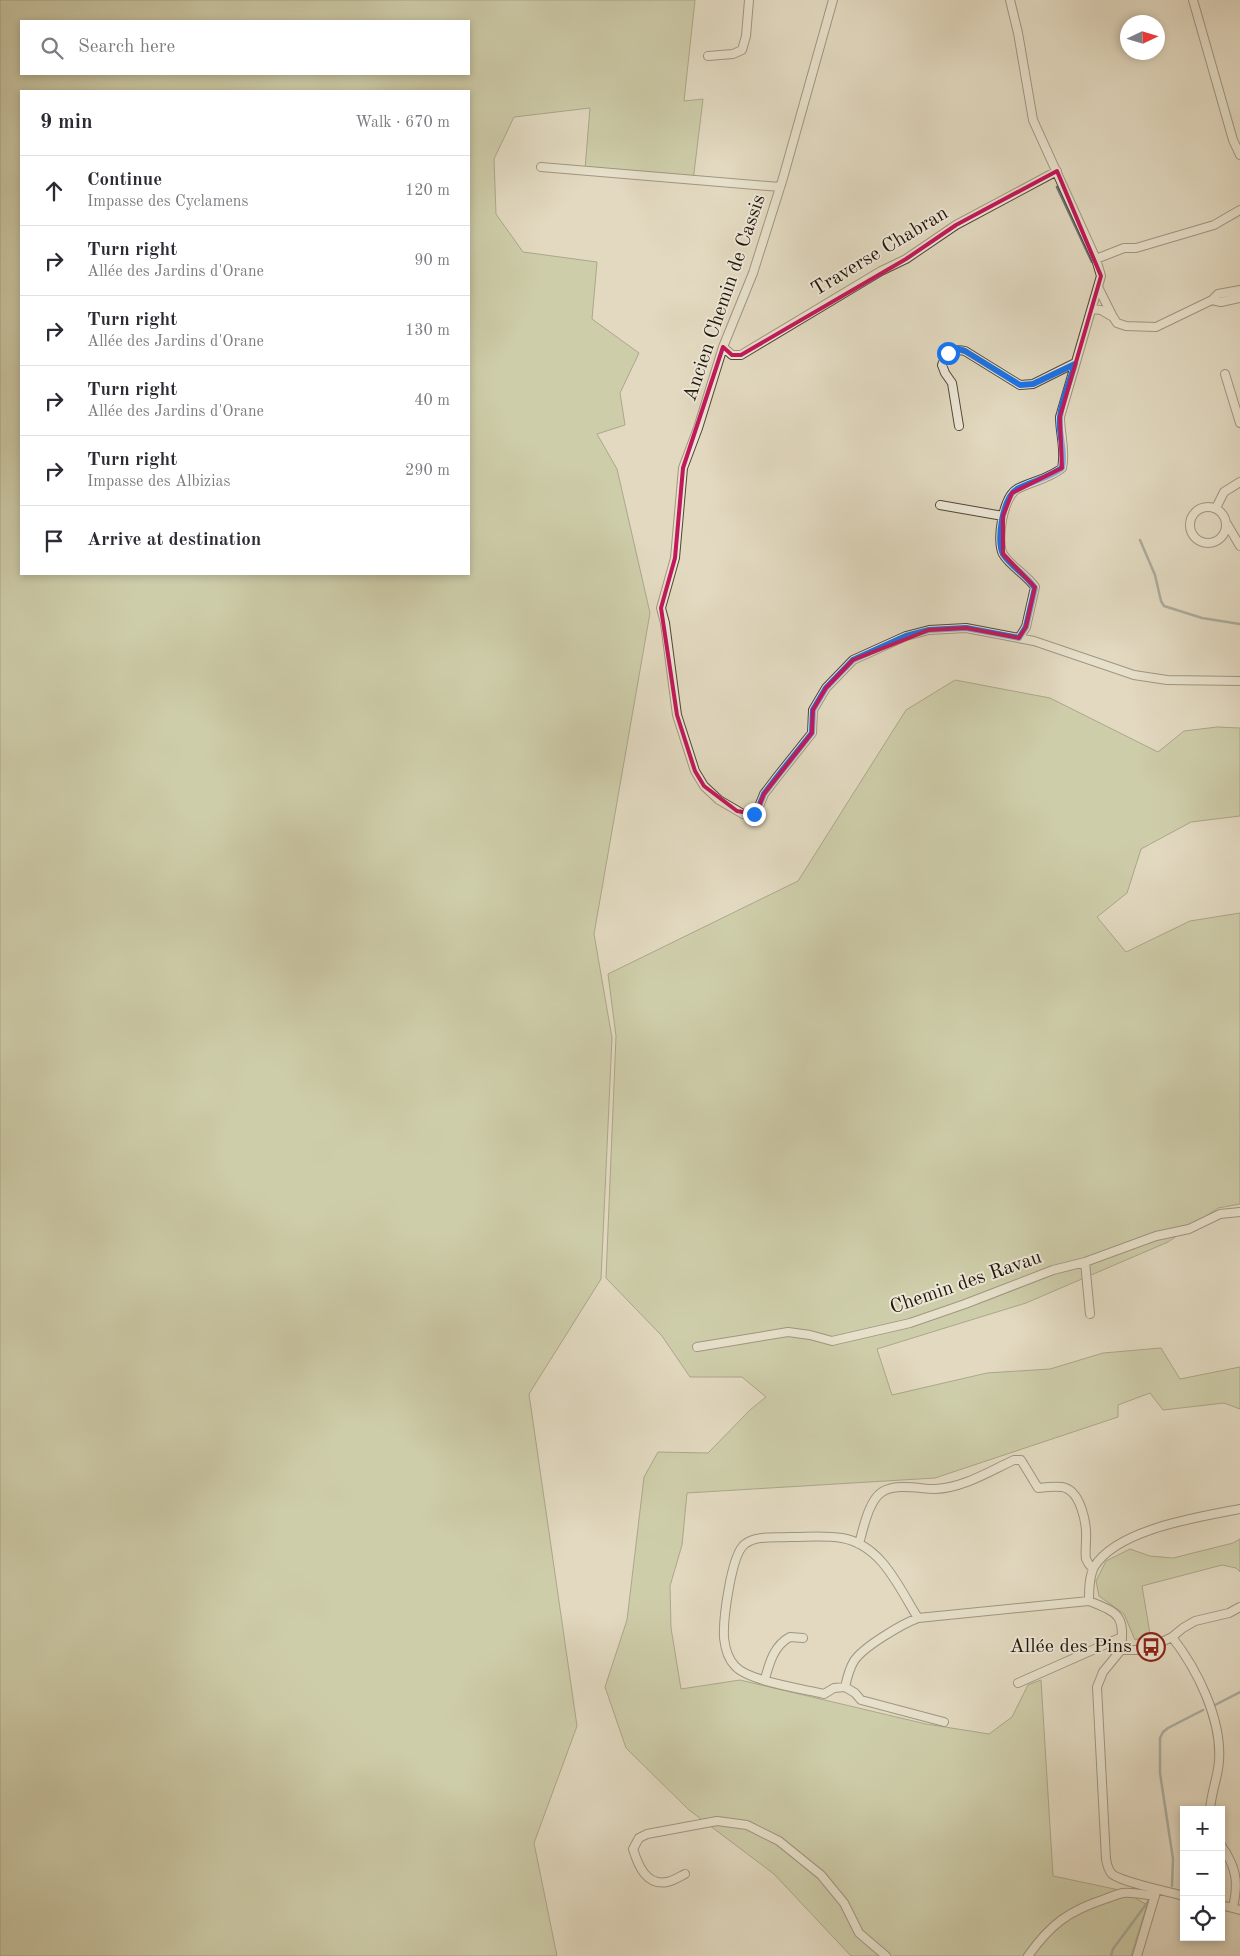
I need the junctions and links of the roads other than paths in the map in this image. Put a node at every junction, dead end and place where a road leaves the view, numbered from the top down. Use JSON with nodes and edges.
{"nodes":[{"id":1,"x":748,"y":0,"type":"edge"},
{"id":2,"x":833,"y":0,"type":"edge"},
{"id":3,"x":1010,"y":0,"type":"edge"},
{"id":4,"x":1193,"y":0,"type":"edge"},
{"id":5,"x":708,"y":56,"type":"dead end"},
{"id":6,"x":1240,"y":155,"type":"edge"},
{"id":7,"x":541,"y":167,"type":"dead end"},
{"id":8,"x":1057,"y":171,"type":"junction"},
{"id":9,"x":780,"y":187,"type":"junction"},
{"id":10,"x":1240,"y":210,"type":"edge"},
{"id":11,"x":1096,"y":259,"type":"junction"},
{"id":12,"x":1098,"y":287,"type":"junction"},
{"id":13,"x":1240,"y":290,"type":"edge"},
{"id":14,"x":1240,"y":298,"type":"edge"},
{"id":15,"x":1212,"y":300,"type":"junction"},
{"id":16,"x":1092,"y":309,"type":"junction"},
{"id":17,"x":1113,"y":317,"type":"junction"},
{"id":18,"x":723,"y":347,"type":"junction"},
{"id":19,"x":1075,"y":364,"type":"junction"},
{"id":20,"x":1225,"y":374,"type":"dead end"},
{"id":21,"x":1240,"y":423,"type":"edge"},
{"id":22,"x":959,"y":426,"type":"dead end"},
{"id":23,"x":1240,"y":482,"type":"edge"},
{"id":24,"x":940,"y":506,"type":"dead end"},
{"id":25,"x":1216,"y":508,"type":"junction"},
{"id":26,"x":1003,"y":516,"type":"junction"},
{"id":27,"x":1227,"y":524,"type":"junction"},
{"id":28,"x":1240,"y":546,"type":"edge"},
{"id":29,"x":1019,"y":638,"type":"junction"},
{"id":30,"x":1240,"y":681,"type":"edge"},
{"id":31,"x":1240,"y":1212,"type":"edge"},
{"id":32,"x":1085,"y":1262,"type":"junction"},
{"id":33,"x":1090,"y":1314,"type":"dead end"},
{"id":34,"x":697,"y":1347,"type":"dead end"},
{"id":35,"x":1240,"y":1509,"type":"edge"},
{"id":36,"x":859,"y":1544,"type":"junction"},
{"id":37,"x":1093,"y":1569,"type":"junction"},
{"id":38,"x":1089,"y":1601,"type":"junction"},
{"id":39,"x":1240,"y":1607,"type":"edge"},
{"id":40,"x":918,"y":1618,"type":"junction"},
{"id":41,"x":1122,"y":1636,"type":"junction"},
{"id":42,"x":1172,"y":1637,"type":"junction"},
{"id":43,"x":803,"y":1638,"type":"dead end"},
{"id":44,"x":1121,"y":1650,"type":"junction"},
{"id":45,"x":765,"y":1680,"type":"junction"},
{"id":46,"x":1018,"y":1682,"type":"dead end"},
{"id":47,"x":845,"y":1687,"type":"junction"},
{"id":48,"x":944,"y":1722,"type":"dead end"},
{"id":49,"x":1211,"y":1806,"type":"edge"},
{"id":50,"x":1225,"y":1851,"type":"edge"},
{"id":51,"x":685,"y":1874,"type":"dead end"},
{"id":52,"x":1156,"y":1893,"type":"junction"},
{"id":53,"x":1180,"y":1896,"type":"edge"},
{"id":54,"x":1237,"y":1909,"type":"edge"},
{"id":55,"x":886,"y":1956,"type":"edge"},
{"id":56,"x":1028,"y":1956,"type":"edge"},
{"id":57,"x":1137,"y":1956,"type":"edge"}],
"edges":[{"from":1,"to":5,"type":"street"},
{"from":2,"to":9,"type":"street","name":"Ancien Chemin de Cassis"},
{"from":3,"to":8,"type":"street"},
{"from":4,"to":6,"type":"street"},
{"from":7,"to":9,"type":"street"},
{"from":8,"to":11,"type":"street"},
{"from":8,"to":18,"type":"street","name":"Traverse Chabran"},
{"from":9,"to":18,"type":"street","name":"Ancien Chemin de Cassis"},
{"from":10,"to":11,"type":"street"},
{"from":11,"to":12,"type":"street"},
{"from":12,"to":16,"type":"street"},
{"from":12,"to":17,"type":"street"},
{"from":13,"to":15,"type":"street"},
{"from":14,"to":15,"type":"street"},
{"from":15,"to":17,"type":"street"},
{"from":16,"to":17,"type":"street"},
{"from":16,"to":19,"type":"street"},
{"from":18,"to":29,"type":"street","name":"Ancien Chemin de Cassis"},
{"from":19,"to":22,"type":"street"},
{"from":19,"to":26,"type":"street"},
{"from":20,"to":21,"type":"street"},
{"from":23,"to":25,"type":"street"},
{"from":24,"to":26,"type":"street"},
{"from":25,"to":27,"type":"street"},
{"from":25,"to":27,"type":"street"},
{"from":26,"to":29,"type":"street"},
{"from":27,"to":28,"type":"street"},
{"from":29,"to":30,"type":"street"},
{"from":31,"to":32,"type":"street","name":"Chemin des Ravau"},
{"from":32,"to":33,"type":"street"},
{"from":32,"to":34,"type":"street","name":"Chemin des Ravau"},
{"from":35,"to":37,"type":"street"},
{"from":36,"to":37,"type":"street"},
{"from":36,"to":40,"type":"street"},
{"from":36,"to":45,"type":"street"},
{"from":37,"to":38,"type":"street"},
{"from":38,"to":40,"type":"street"},
{"from":38,"to":41,"type":"street"},
{"from":39,"to":42,"type":"street"},
{"from":40,"to":47,"type":"street"},
{"from":41,"to":44,"type":"street"},
{"from":41,"to":46,"type":"street"},
{"from":42,"to":44,"type":"street"},
{"from":42,"to":49,"type":"street"},
{"from":43,"to":45,"type":"street"},
{"from":44,"to":52,"type":"street"},
{"from":45,"to":47,"type":"street"},
{"from":47,"to":48,"type":"street"},
{"from":50,"to":54,"type":"street"},
{"from":51,"to":55,"type":"street"},
{"from":52,"to":53,"type":"street"},
{"from":52,"to":56,"type":"street"},
{"from":52,"to":57,"type":"street"}]}
